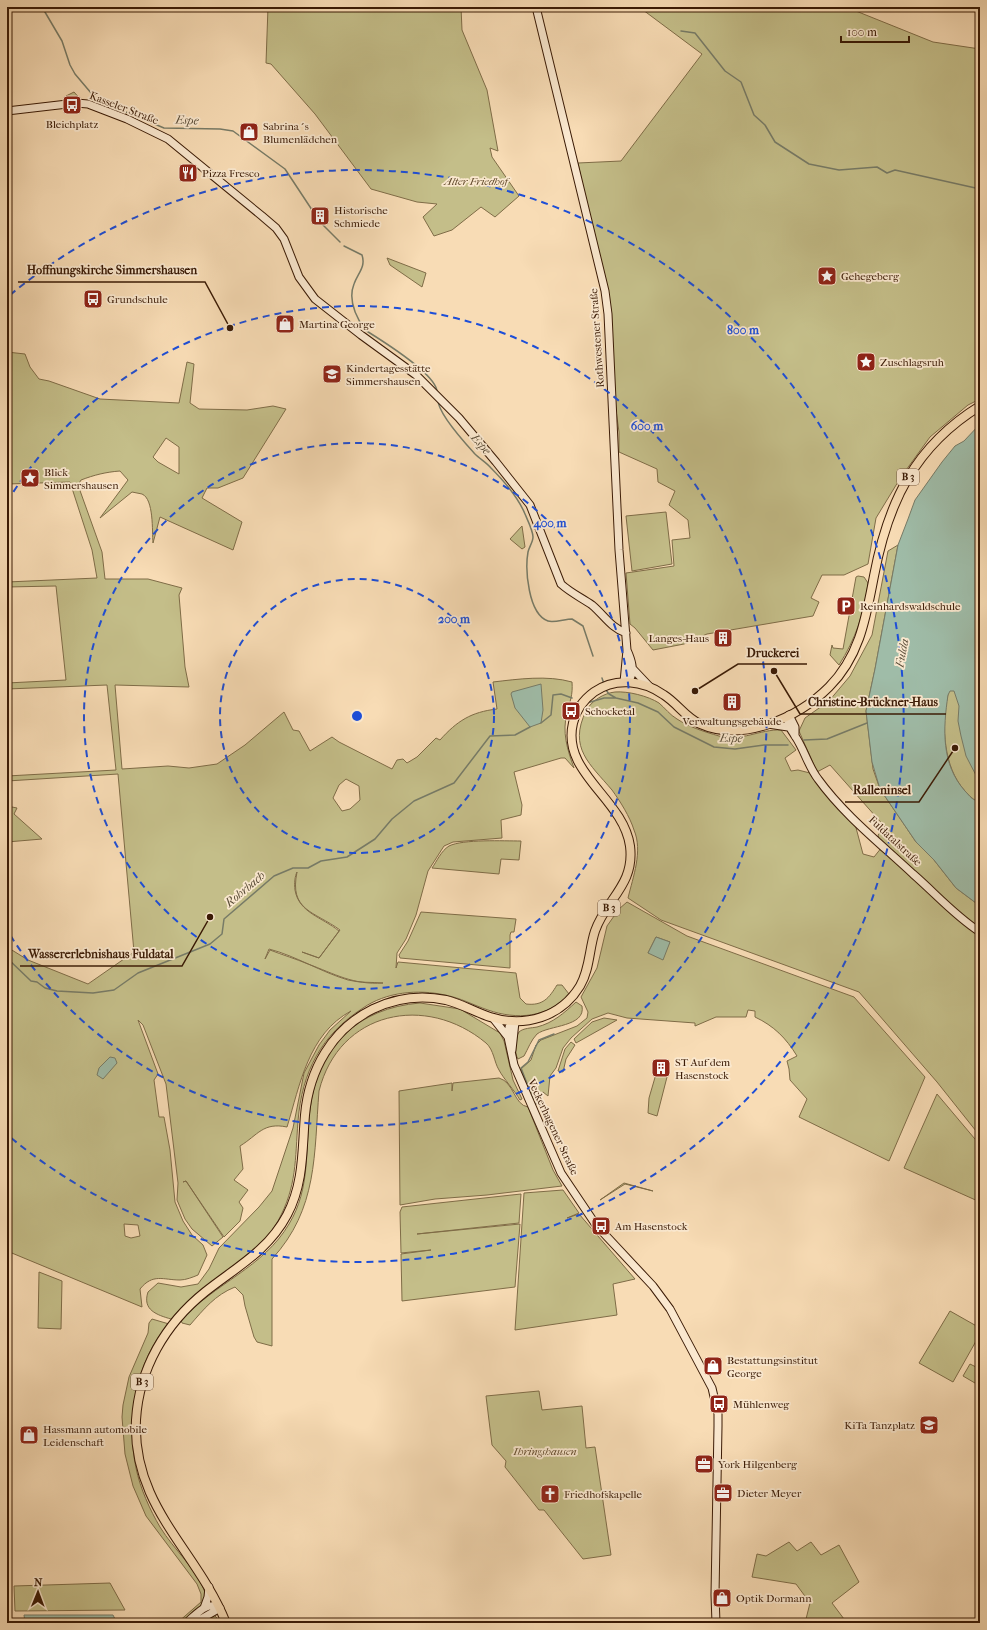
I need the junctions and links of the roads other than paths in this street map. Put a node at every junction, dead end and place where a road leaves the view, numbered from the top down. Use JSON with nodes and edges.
{"nodes":[{"id":1,"x":536,"y":7,"type":"edge"},
{"id":2,"x":7,"y":111,"type":"edge"},
{"id":3,"x":980,"y":406,"type":"edge"},
{"id":4,"x":626,"y":634,"type":"junction"},
{"id":5,"x":627,"y":650,"type":"junction"},
{"id":6,"x":632,"y":668,"type":"junction"},
{"id":7,"x":624,"y":682,"type":"junction"},
{"id":8,"x":650,"y":687,"type":"junction"},
{"id":9,"x":789,"y":714,"type":"junction"},
{"id":10,"x":768,"y":724,"type":"junction"},
{"id":11,"x":788,"y":727,"type":"junction"},
{"id":12,"x":795,"y":736,"type":"junction"},
{"id":13,"x":980,"y":932,"type":"edge"},
{"id":14,"x":493,"y":1018,"type":"junction"},
{"id":15,"x":514,"y":1022,"type":"junction"},
{"id":16,"x":508,"y":1037,"type":"junction"},
{"id":17,"x":512,"y":1050,"type":"junction"},
{"id":18,"x":209,"y":1587,"type":"junction"},
{"id":19,"x":204,"y":1608,"type":"junction"},
{"id":20,"x":220,"y":1608,"type":"junction"},
{"id":21,"x":186,"y":1623,"type":"edge"},
{"id":22,"x":194,"y":1623,"type":"edge"},
{"id":23,"x":226,"y":1623,"type":"edge"},
{"id":24,"x":716,"y":1623,"type":"edge"}],
"edges":[{"from":1,"to":4,"type":"street","name":"Rothwestener Straße"},
{"from":2,"to":4,"type":"street","name":"Kasseler Straße"},
{"from":3,"to":9,"type":"main road","number":"B 3"},
{"from":4,"to":5,"type":"street","name":"Rothwestener Straße"},
{"from":5,"to":6,"type":"street","name":"Rothwestener Straße"},
{"from":5,"to":7,"type":"street","name":"Rothwestener Straße"},
{"from":6,"to":7,"type":"street"},
{"from":6,"to":8,"type":"street"},
{"from":7,"to":8,"type":"main road","number":"B 3"},
{"from":7,"to":15,"type":"main road","number":"B 3"},
{"from":8,"to":10,"type":"main road","number":"B 3"},
{"from":9,"to":10,"type":"main road","number":"B 3"},
{"from":9,"to":11,"type":"street"},
{"from":9,"to":12,"type":"street","name":"Fuldatalstraße"},
{"from":10,"to":11,"type":"street"},
{"from":11,"to":12,"type":"street","name":"Fuldatalstraße"},
{"from":12,"to":13,"type":"street","name":"Fuldatalstraße"},
{"from":14,"to":15,"type":"main road","number":"B 3"},
{"from":14,"to":16,"type":"street"},
{"from":14,"to":18,"type":"main road","number":"B 3"},
{"from":15,"to":16,"type":"street"},
{"from":15,"to":17,"type":"street","name":"Veckerhagener Straße"},
{"from":16,"to":17,"type":"street","name":"Veckerhagener Straße"},
{"from":17,"to":24,"type":"street","name":"Veckerhagener Straße"},
{"from":18,"to":19,"type":"street"},
{"from":18,"to":20,"type":"main road","number":"B 3"},
{"from":19,"to":20,"type":"street"},
{"from":19,"to":21,"type":"street"},
{"from":20,"to":22,"type":"street"},
{"from":20,"to":23,"type":"main road","number":"B 3"}]}
